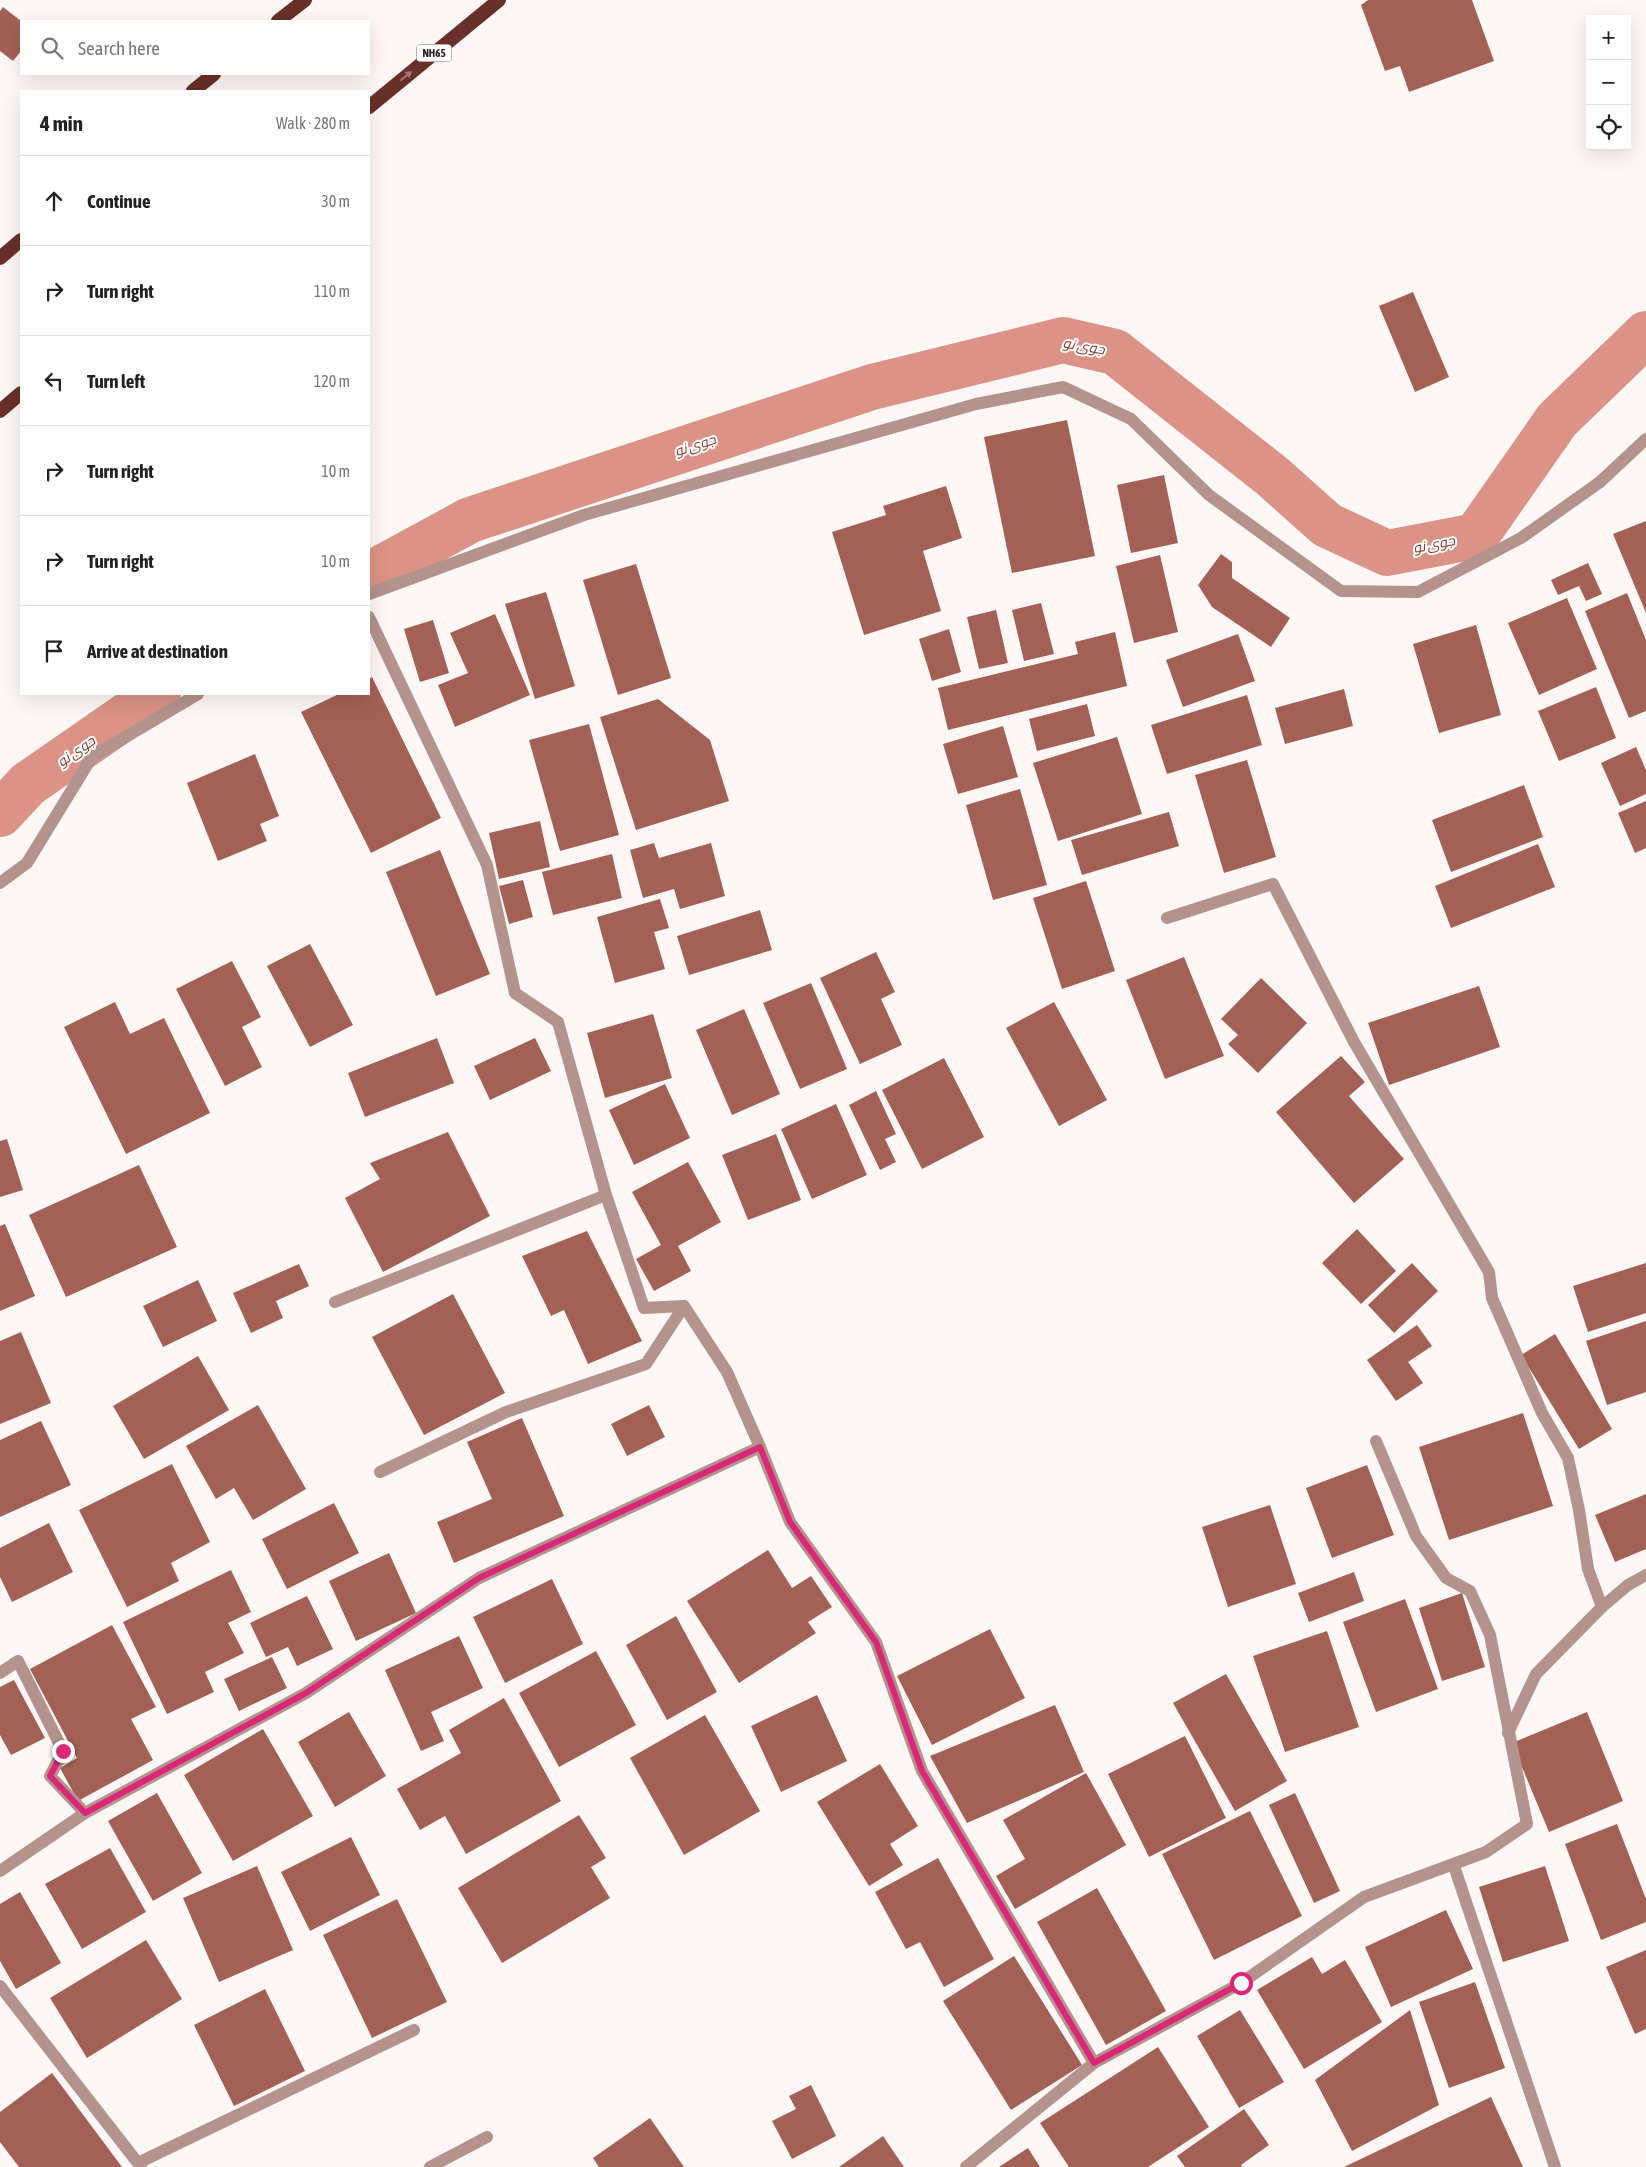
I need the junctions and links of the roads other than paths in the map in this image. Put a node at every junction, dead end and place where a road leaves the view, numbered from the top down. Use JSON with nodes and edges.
{"nodes":[{"id":1,"x":305,"y":0,"type":"edge"},
{"id":2,"x":499,"y":0,"type":"edge"},
{"id":3,"x":279,"y":20,"type":"edge"},
{"id":4,"x":213,"y":75,"type":"edge"},
{"id":5,"x":194,"y":90,"type":"edge"},
{"id":6,"x":370,"y":106,"type":"edge"},
{"id":7,"x":20,"y":241,"type":"edge"},
{"id":8,"x":0,"y":258,"type":"edge"},
{"id":9,"x":20,"y":394,"type":"edge"},
{"id":10,"x":0,"y":411,"type":"edge"},
{"id":11,"x":1646,"y":439,"type":"edge"},
{"id":12,"x":370,"y":594,"type":"edge"},
{"id":13,"x":370,"y":619,"type":"edge"},
{"id":14,"x":196,"y":695,"type":"edge"},
{"id":15,"x":0,"y":883,"type":"edge"},
{"id":16,"x":1167,"y":918,"type":"dead end"},
{"id":17,"x":606,"y":1195,"type":"junction"},
{"id":18,"x":335,"y":1302,"type":"dead end"},
{"id":19,"x":684,"y":1306,"type":"junction"},
{"id":20,"x":1376,"y":1440,"type":"dead end"},
{"id":21,"x":760,"y":1447,"type":"junction"},
{"id":22,"x":380,"y":1472,"type":"dead end"},
{"id":23,"x":1646,"y":1575,"type":"edge"},
{"id":24,"x":1602,"y":1607,"type":"junction"},
{"id":25,"x":0,"y":1673,"type":"edge"},
{"id":26,"x":1508,"y":1733,"type":"junction"},
{"id":27,"x":85,"y":1813,"type":"junction"},
{"id":28,"x":1454,"y":1866,"type":"junction"},
{"id":29,"x":0,"y":1871,"type":"edge"},
{"id":30,"x":0,"y":1986,"type":"edge"},
{"id":31,"x":414,"y":2030,"type":"dead end"},
{"id":32,"x":1094,"y":2063,"type":"junction"},
{"id":33,"x":487,"y":2136,"type":"dead end"},
{"id":34,"x":140,"y":2165,"type":"edge"},
{"id":35,"x":430,"y":2167,"type":"edge"},
{"id":36,"x":966,"y":2167,"type":"edge"},
{"id":37,"x":1555,"y":2167,"type":"edge"}],
"edges":[{"from":1,"to":3,"type":"highway"},
{"from":6,"to":2,"type":"highway","number":"NH65","one_way":true},
{"from":4,"to":5,"type":"highway"},
{"from":7,"to":8,"type":"highway"},
{"from":9,"to":10,"type":"highway"},
{"from":11,"to":12,"type":"street"},
{"from":13,"to":17,"type":"street"},
{"from":14,"to":15,"type":"street"},
{"from":16,"to":24,"type":"street"},
{"from":17,"to":18,"type":"street"},
{"from":17,"to":19,"type":"street"},
{"from":19,"to":21,"type":"street"},
{"from":19,"to":22,"type":"street"},
{"from":20,"to":26,"type":"street"},
{"from":21,"to":27,"type":"street"},
{"from":21,"to":32,"type":"street"},
{"from":23,"to":24,"type":"street"},
{"from":24,"to":26,"type":"street"},
{"from":25,"to":27,"type":"street"},
{"from":26,"to":28,"type":"street"},
{"from":27,"to":29,"type":"street"},
{"from":28,"to":32,"type":"street"},
{"from":28,"to":37,"type":"street"},
{"from":30,"to":34,"type":"street"},
{"from":31,"to":34,"type":"street"},
{"from":32,"to":36,"type":"street"},
{"from":33,"to":35,"type":"street"}]}
